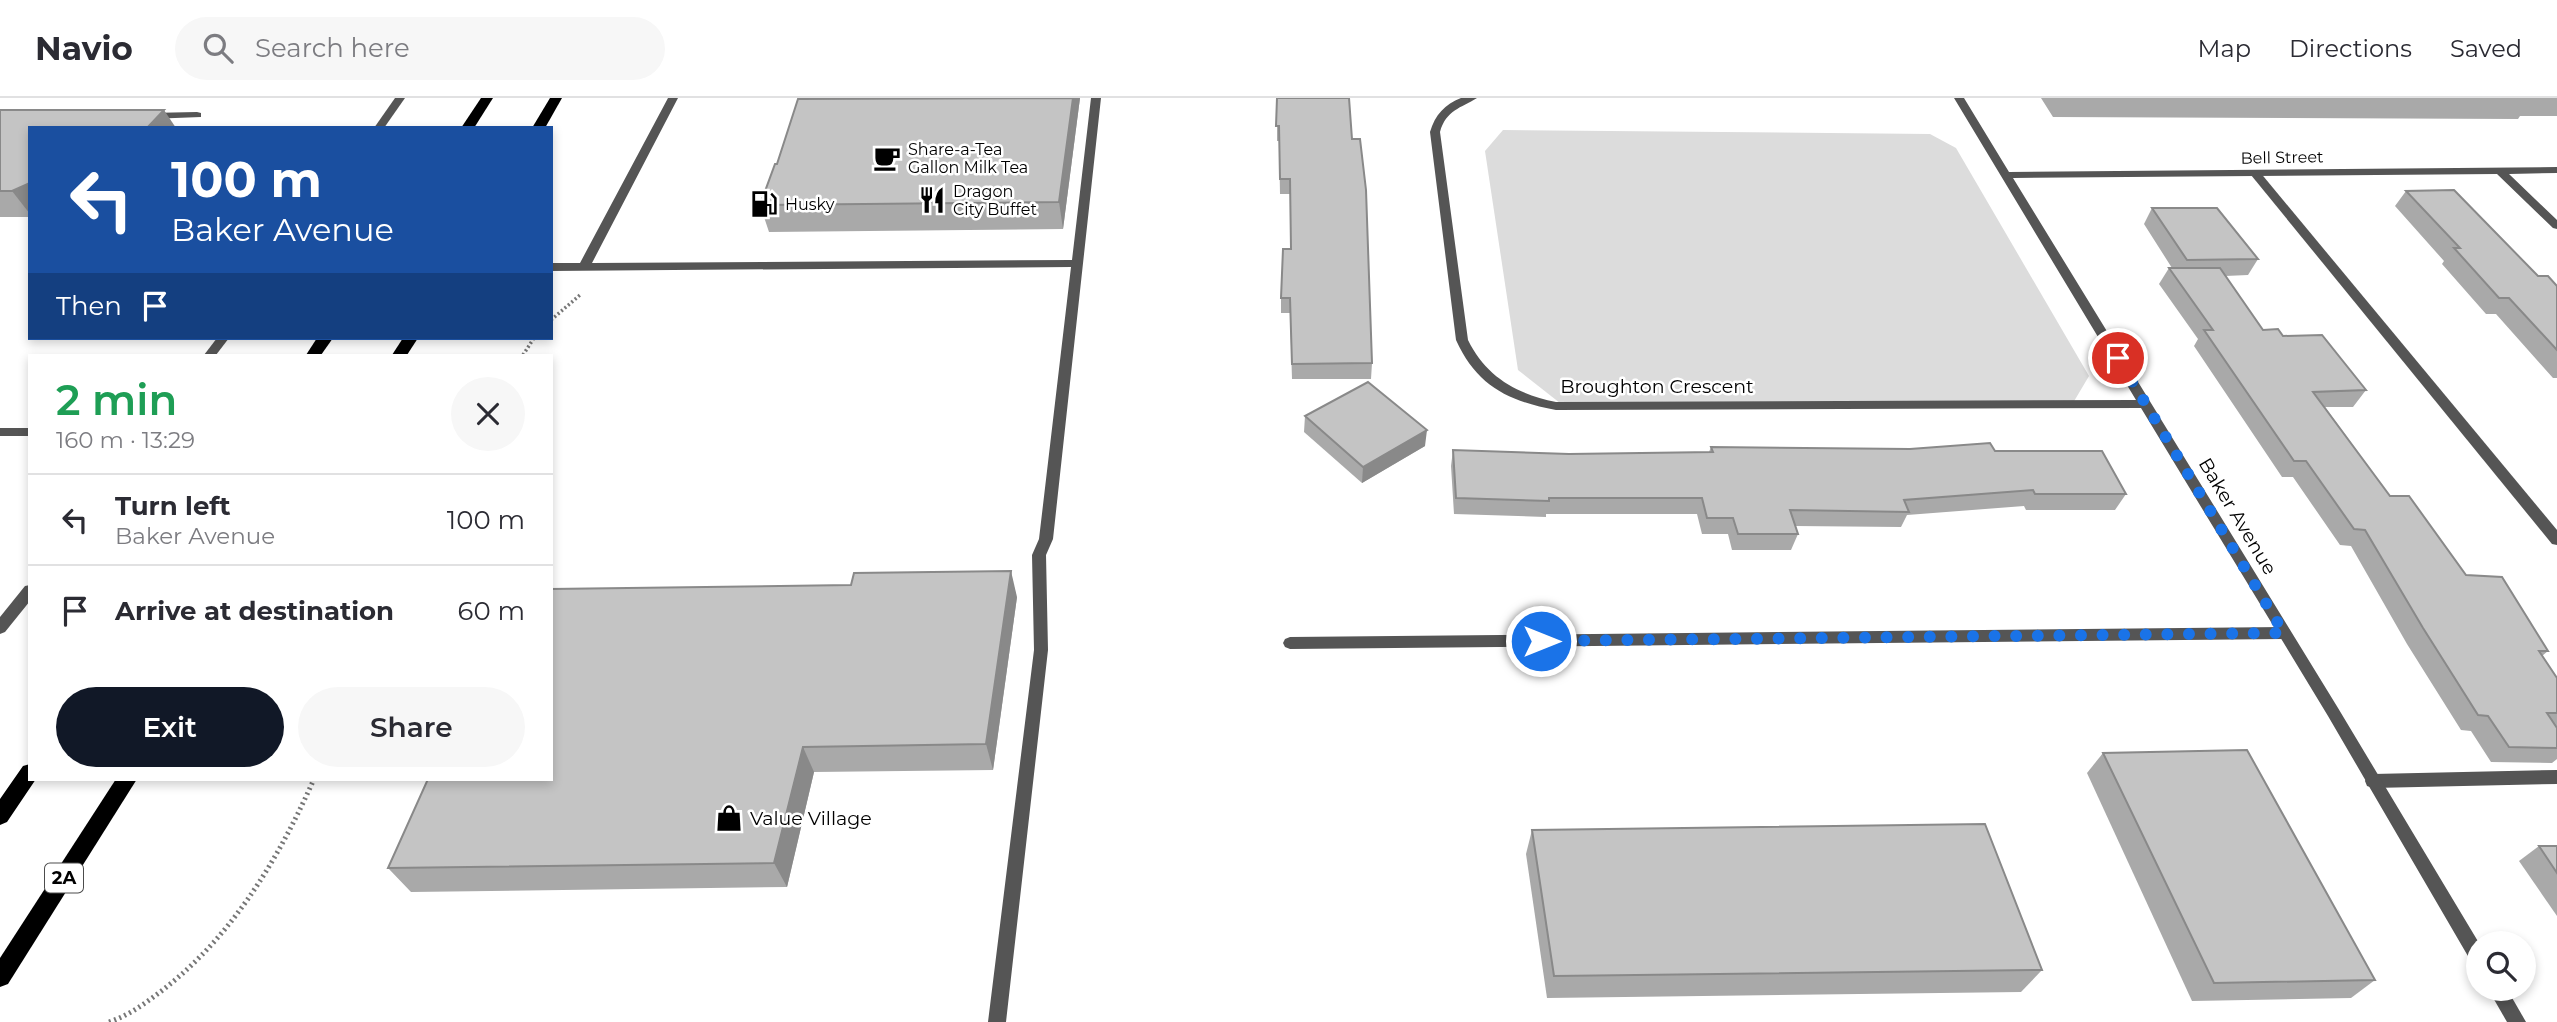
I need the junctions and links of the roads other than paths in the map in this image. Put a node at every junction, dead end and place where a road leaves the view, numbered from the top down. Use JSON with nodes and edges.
{"nodes":[{"id":1,"x":400,"y":98,"type":"edge"},
{"id":2,"x":487,"y":98,"type":"edge"},
{"id":3,"x":556,"y":98,"type":"edge"},
{"id":4,"x":673,"y":98,"type":"edge"},
{"id":5,"x":1096,"y":98,"type":"edge"},
{"id":6,"x":1472,"y":98,"type":"edge"},
{"id":7,"x":1959,"y":98,"type":"edge"},
{"id":8,"x":197,"y":115,"type":"dead end"},
{"id":9,"x":131,"y":116,"type":"edge"},
{"id":10,"x":380,"y":126,"type":"edge"},
{"id":11,"x":468,"y":126,"type":"edge"},
{"id":12,"x":539,"y":126,"type":"edge"},
{"id":13,"x":2557,"y":170,"type":"edge"},
{"id":14,"x":2500,"y":171,"type":"junction"},
{"id":15,"x":2255,"y":173,"type":"junction"},
{"id":16,"x":2007,"y":175,"type":"junction"},
{"id":17,"x":2557,"y":226,"type":"edge"},
{"id":18,"x":1076,"y":263,"type":"junction"},
{"id":19,"x":553,"y":267,"type":"edge"},
{"id":20,"x":584,"y":267,"type":"junction"},
{"id":21,"x":221,"y":340,"type":"edge"},
{"id":22,"x":211,"y":354,"type":"edge"},
{"id":23,"x":2145,"y":404,"type":"junction"},
{"id":24,"x":0,"y":432,"type":"edge"},
{"id":25,"x":28,"y":432,"type":"edge"},
{"id":26,"x":2557,"y":540,"type":"edge"},
{"id":27,"x":28,"y":593,"type":"edge"},
{"id":28,"x":0,"y":628,"type":"edge"},
{"id":29,"x":2284,"y":633,"type":"junction"},
{"id":30,"x":1290,"y":643,"type":"dead end"},
{"id":31,"x":28,"y":775,"type":"edge"},
{"id":32,"x":2557,"y":777,"type":"edge"},
{"id":33,"x":2374,"y":780,"type":"junction"},
{"id":34,"x":126,"y":781,"type":"edge"},
{"id":35,"x":0,"y":816,"type":"edge"},
{"id":36,"x":2466,"y":937,"type":"edge"},
{"id":37,"x":0,"y":977,"type":"edge"},
{"id":38,"x":2504,"y":1001,"type":"edge"},
{"id":39,"x":997,"y":1022,"type":"edge"},
{"id":40,"x":2517,"y":1022,"type":"edge"}],
"edges":[{"from":1,"to":10,"type":"street"},
{"from":2,"to":11,"type":"main road"},
{"from":3,"to":12,"type":"main road"},
{"from":4,"to":20,"type":"street"},
{"from":5,"to":18,"type":"street"},
{"from":6,"to":23,"type":"street","name":"Broughton Crescent"},
{"from":7,"to":16,"type":"street","name":"Baker Avenue"},
{"from":8,"to":9,"type":"street"},
{"from":13,"to":14,"type":"street","name":"Bell Street"},
{"from":14,"to":15,"type":"street","name":"Bell Street"},
{"from":14,"to":17,"type":"street"},
{"from":15,"to":16,"type":"street","name":"Bell Street"},
{"from":15,"to":26,"type":"street"},
{"from":16,"to":23,"type":"street","name":"Baker Avenue"},
{"from":18,"to":20,"type":"street"},
{"from":18,"to":39,"type":"street"},
{"from":19,"to":20,"type":"street"},
{"from":21,"to":22,"type":"street"},
{"from":23,"to":29,"type":"street","name":"Baker Avenue"},
{"from":24,"to":25,"type":"street"},
{"from":27,"to":28,"type":"street"},
{"from":29,"to":30,"type":"street"},
{"from":29,"to":33,"type":"street","name":"Baker Avenue"},
{"from":31,"to":35,"type":"main road"},
{"from":32,"to":33,"type":"street"},
{"from":33,"to":36,"type":"street","name":"Baker Avenue"},
{"from":34,"to":37,"type":"main road","number":"2A"},
{"from":38,"to":40,"type":"street"}]}
